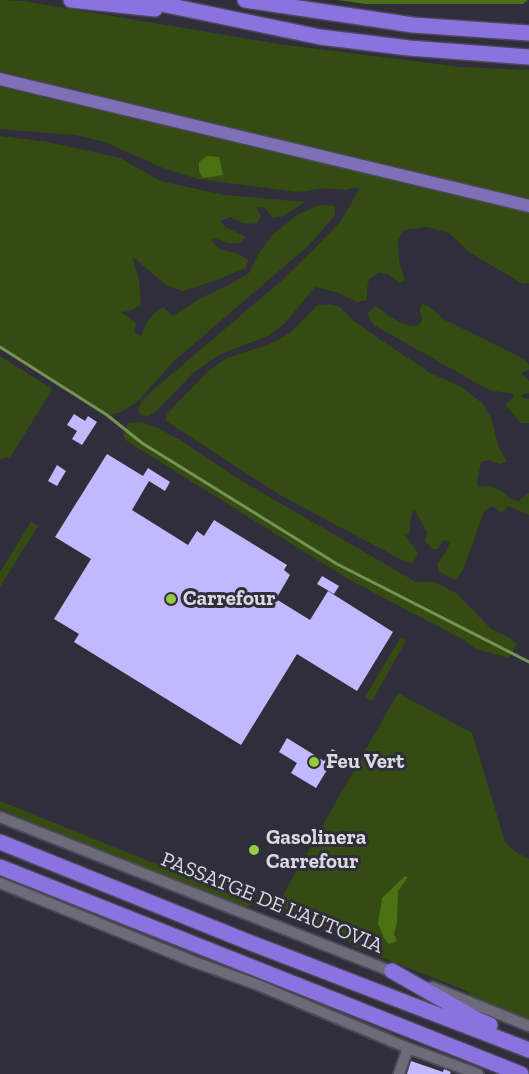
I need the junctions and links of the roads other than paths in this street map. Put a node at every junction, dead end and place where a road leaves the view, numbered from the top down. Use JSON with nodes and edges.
{"nodes":[{"id":1,"x":71,"y":0,"type":"edge"},
{"id":2,"x":142,"y":0,"type":"edge"},
{"id":3,"x":245,"y":0,"type":"edge"},
{"id":4,"x":259,"y":2,"type":"edge"},
{"id":5,"x":181,"y":9,"type":"junction"},
{"id":6,"x":529,"y":33,"type":"edge"},
{"id":7,"x":529,"y":57,"type":"edge"},
{"id":8,"x":0,"y":80,"type":"edge"},
{"id":9,"x":529,"y":206,"type":"edge"},
{"id":10,"x":0,"y":817,"type":"edge"},
{"id":11,"x":0,"y":842,"type":"edge"},
{"id":12,"x":0,"y":867,"type":"edge"},
{"id":13,"x":0,"y":883,"type":"edge"},
{"id":14,"x":392,"y":971,"type":"junction"},
{"id":15,"x":529,"y":1026,"type":"edge"},
{"id":16,"x":529,"y":1040,"type":"edge"},
{"id":17,"x":408,"y":1048,"type":"junction"},
{"id":18,"x":529,"y":1050,"type":"edge"},
{"id":19,"x":399,"y":1074,"type":"edge"},
{"id":20,"x":478,"y":1074,"type":"edge"},
{"id":21,"x":521,"y":1074,"type":"edge"}],
"edges":[{"from":1,"to":5,"type":"highway"},
{"from":2,"to":5,"type":"highway"},
{"from":3,"to":4,"type":"highway"},
{"from":4,"to":6,"type":"highway"},
{"from":5,"to":7,"type":"highway"},
{"from":8,"to":9,"type":"main road"},
{"from":10,"to":14,"type":"street","name":"PASSATGE DE L'AUTOVIA"},
{"from":11,"to":18,"type":"highway"},
{"from":12,"to":21,"type":"highway"},
{"from":13,"to":17,"type":"street"},
{"from":14,"to":15,"type":"street","name":"PASSATGE DE L'AUTOVIA"},
{"from":14,"to":16,"type":"highway"},
{"from":17,"to":19,"type":"street"},
{"from":17,"to":20,"type":"street"}]}
